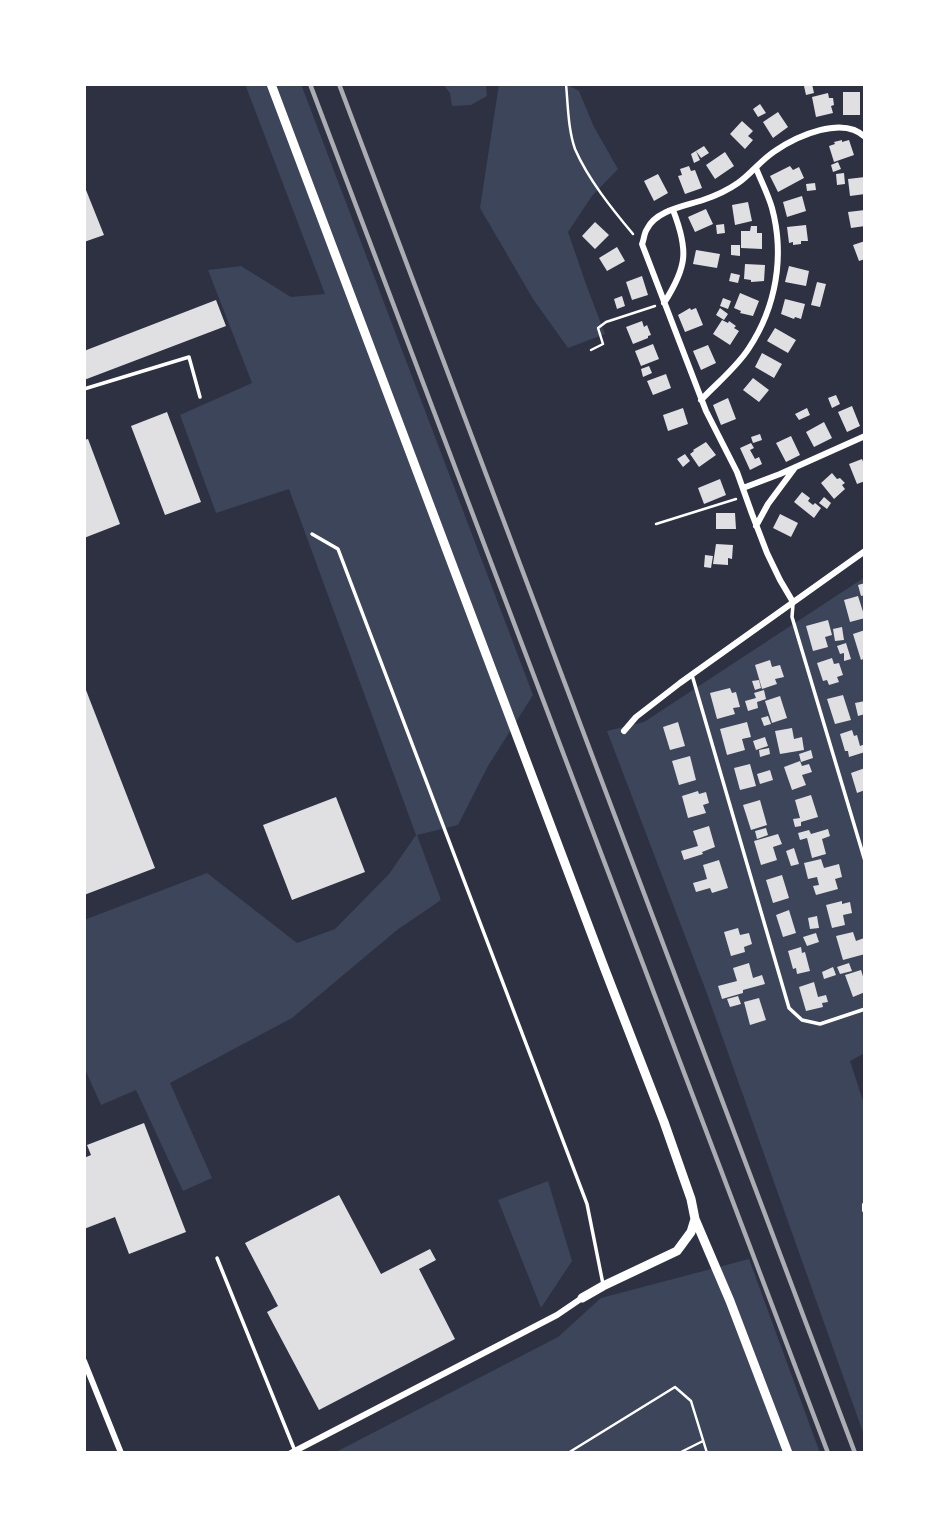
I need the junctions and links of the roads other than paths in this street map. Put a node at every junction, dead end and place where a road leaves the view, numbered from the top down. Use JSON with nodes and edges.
{"nodes":[{"id":1,"x":271,"y":84,"type":"edge"},
{"id":2,"x":865,"y":137,"type":"edge"},
{"id":3,"x":756,"y":168,"type":"junction"},
{"id":4,"x":673,"y":210,"type":"junction"},
{"id":5,"x":664,"y":303,"type":"junction"},
{"id":6,"x":84,"y":389,"type":"edge"},
{"id":7,"x":200,"y":397,"type":"dead end"},
{"id":8,"x":701,"y":400,"type":"junction"},
{"id":9,"x":865,"y":436,"type":"edge"},
{"id":10,"x":797,"y":466,"type":"junction"},
{"id":11,"x":743,"y":488,"type":"junction"},
{"id":12,"x":756,"y":526,"type":"junction"},
{"id":13,"x":312,"y":534,"type":"dead end"},
{"id":14,"x":865,"y":551,"type":"edge"},
{"id":15,"x":793,"y":602,"type":"junction"},
{"id":16,"x":692,"y":675,"type":"junction"},
{"id":17,"x":624,"y":731,"type":"dead end"},
{"id":18,"x":865,"y":861,"type":"edge"},
{"id":19,"x":865,"y":1009,"type":"edge"},
{"id":20,"x":695,"y":1219,"type":"junction"},
{"id":21,"x":217,"y":1258,"type":"dead end"},
{"id":22,"x":603,"y":1286,"type":"junction"},
{"id":23,"x":582,"y":1298,"type":"joint"},
{"id":24,"x":84,"y":1361,"type":"edge"},
{"id":25,"x":293,"y":1452,"type":"edge"},
{"id":26,"x":121,"y":1453,"type":"edge"},
{"id":27,"x":788,"y":1453,"type":"edge"}],
"edges":[{"from":1,"to":20,"type":"main road"},
{"from":2,"to":3,"type":"street"},
{"from":3,"to":4,"type":"street"},
{"from":3,"to":8,"type":"street"},
{"from":4,"to":5,"type":"street"},
{"from":4,"to":5,"type":"street"},
{"from":5,"to":8,"type":"street"},
{"from":6,"to":7,"type":"lane"},
{"from":8,"to":11,"type":"street"},
{"from":9,"to":10,"type":"street"},
{"from":10,"to":11,"type":"street"},
{"from":10,"to":12,"type":"street"},
{"from":11,"to":12,"type":"street"},
{"from":12,"to":15,"type":"street"},
{"from":13,"to":22,"type":"lane"},
{"from":14,"to":15,"type":"street"},
{"from":15,"to":16,"type":"street"},
{"from":15,"to":18,"type":"lane"},
{"from":16,"to":17,"type":"street"},
{"from":16,"to":19,"type":"lane"},
{"from":20,"to":22,"type":"main road"},
{"from":20,"to":27,"type":"main road"},
{"from":21,"to":25,"type":"lane"},
{"from":22,"to":23,"type":"main road"},
{"from":23,"to":25,"type":"street"},
{"from":24,"to":26,"type":"street"}]}
